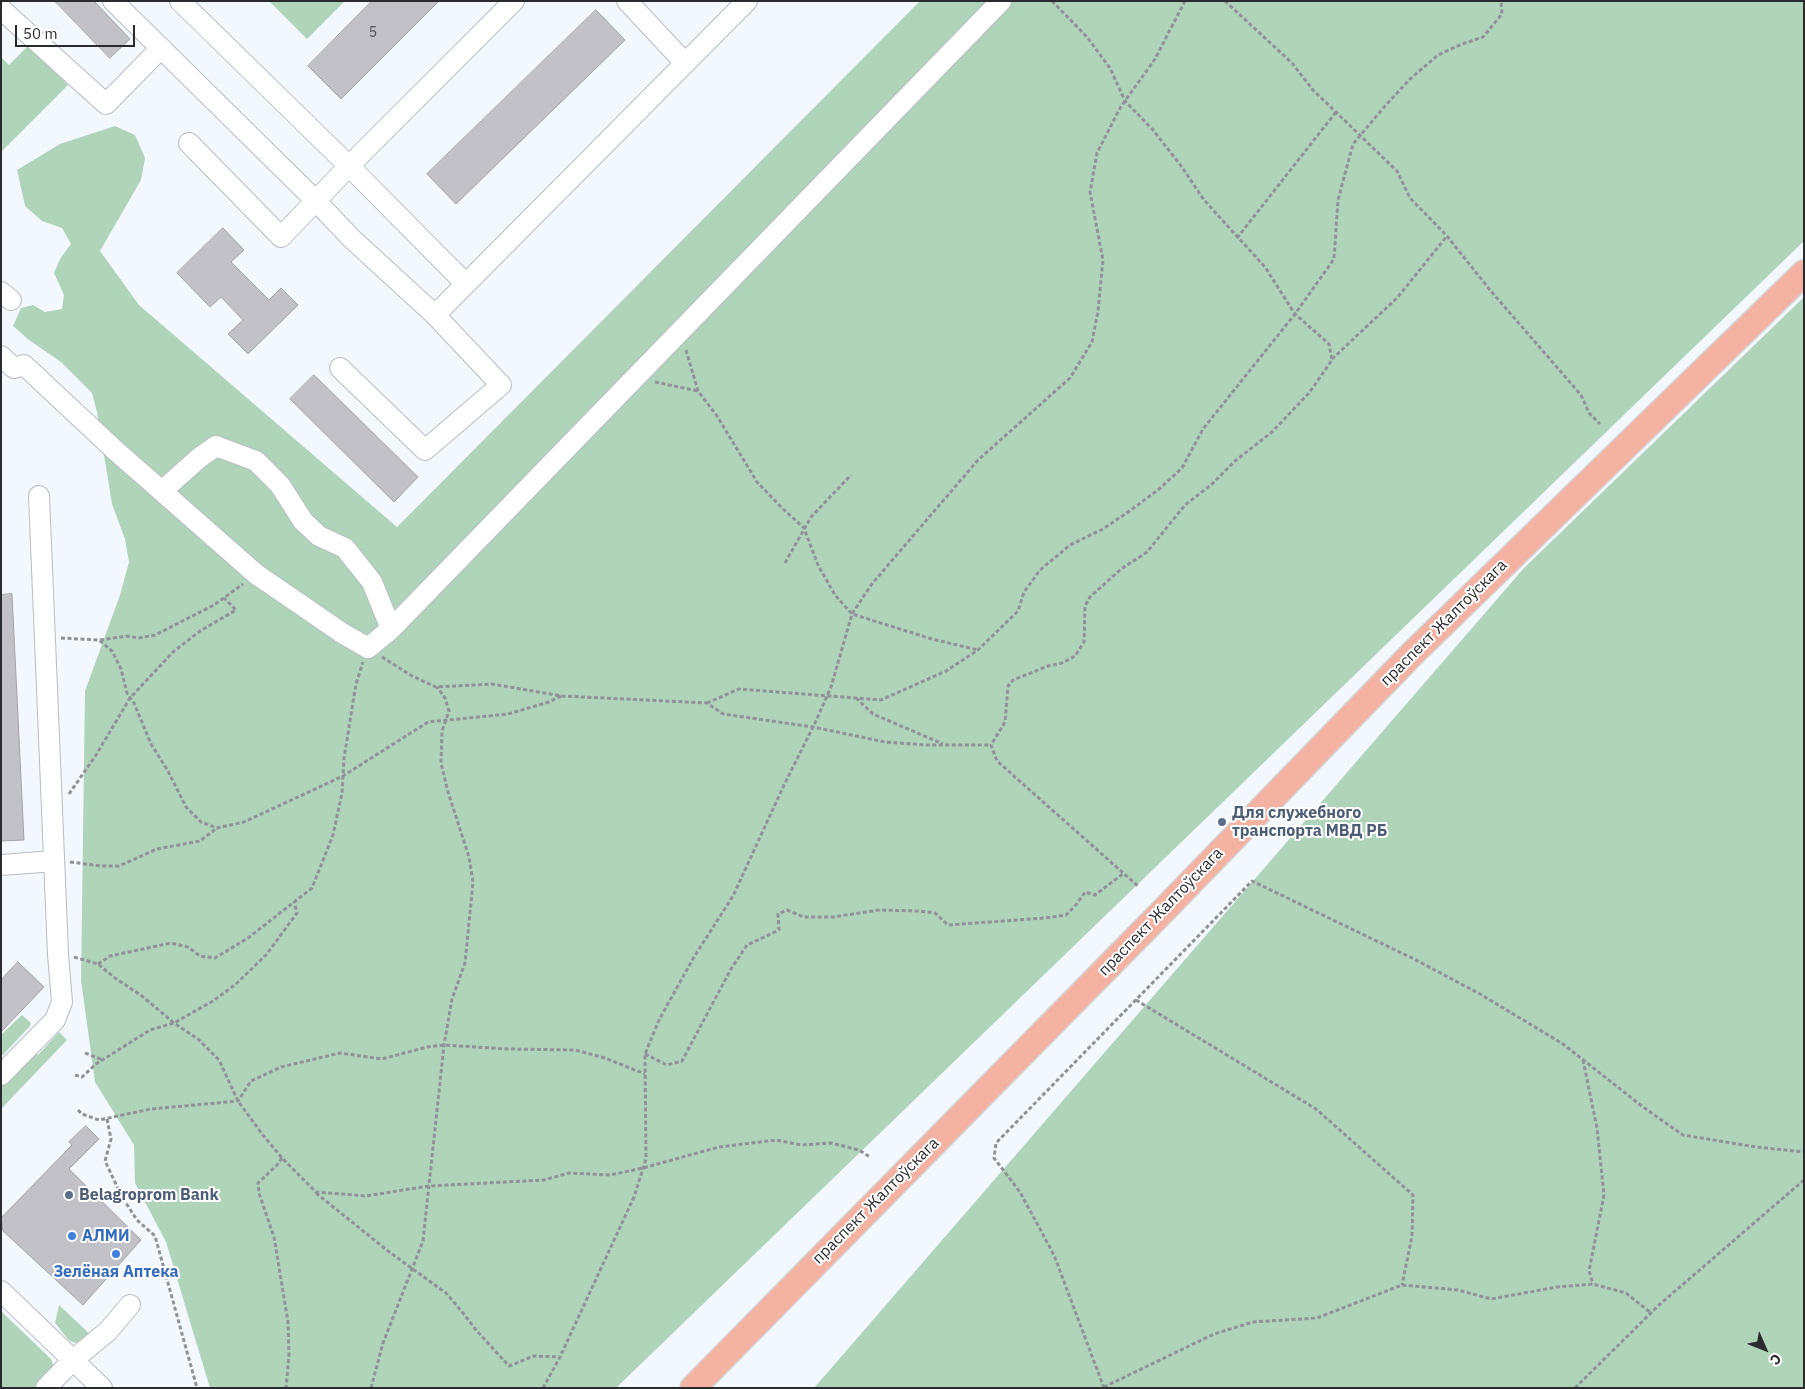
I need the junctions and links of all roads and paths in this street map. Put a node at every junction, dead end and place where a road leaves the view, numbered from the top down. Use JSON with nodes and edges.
{"nodes":[{"id":1,"x":113,"y":1,"type":"edge"},
{"id":2,"x":180,"y":1,"type":"edge"},
{"id":3,"x":514,"y":1,"type":"edge"},
{"id":4,"x":627,"y":1,"type":"edge"},
{"id":5,"x":747,"y":1,"type":"edge"},
{"id":6,"x":1000,"y":1,"type":"edge"},
{"id":7,"x":1052,"y":1,"type":"edge"},
{"id":8,"x":1184,"y":1,"type":"edge"},
{"id":9,"x":1226,"y":1,"type":"edge"},
{"id":10,"x":1501,"y":1,"type":"edge"},
{"id":11,"x":1,"y":9,"type":"edge"},
{"id":12,"x":161,"y":48,"type":"junction"},
{"id":13,"x":685,"y":63,"type":"junction"},
{"id":14,"x":1125,"y":101,"type":"junction"},
{"id":15,"x":1336,"y":112,"type":"junction"},
{"id":16,"x":1360,"y":136,"type":"junction"},
{"id":17,"x":189,"y":143,"type":"dead end"},
{"id":18,"x":349,"y":166,"type":"junction"},
{"id":19,"x":316,"y":201,"type":"junction"},
{"id":20,"x":1447,"y":236,"type":"junction"},
{"id":21,"x":1237,"y":238,"type":"junction"},
{"id":22,"x":1804,"y":273,"type":"edge"},
{"id":23,"x":466,"y":284,"type":"junction"},
{"id":24,"x":1295,"y":314,"type":"junction"},
{"id":25,"x":435,"y":315,"type":"junction"},
{"id":26,"x":680,"y":333,"type":"junction"},
{"id":27,"x":1332,"y":360,"type":"junction"},
{"id":28,"x":8,"y":362,"type":"edge"},
{"id":29,"x":340,"y":368,"type":"dead end"},
{"id":30,"x":635,"y":379,"type":"junction"},
{"id":31,"x":698,"y":391,"type":"junction"},
{"id":32,"x":1600,"y":424,"type":"dead end"},
{"id":33,"x":851,"y":475,"type":"dead end"},
{"id":34,"x":162,"y":491,"type":"junction"},
{"id":35,"x":39,"y":496,"type":"dead end"},
{"id":36,"x":804,"y":528,"type":"junction"},
{"id":37,"x":785,"y":563,"type":"dead end"},
{"id":38,"x":256,"y":574,"type":"junction"},
{"id":39,"x":224,"y":598,"type":"junction"},
{"id":40,"x":852,"y":614,"type":"junction"},
{"id":41,"x":391,"y":630,"type":"junction"},
{"id":42,"x":45,"y":637,"type":"junction"},
{"id":43,"x":99,"y":640,"type":"junction"},
{"id":44,"x":368,"y":648,"type":"junction"},
{"id":45,"x":978,"y":650,"type":"junction"},
{"id":46,"x":436,"y":686,"type":"junction"},
{"id":47,"x":562,"y":696,"type":"junction"},
{"id":48,"x":827,"y":696,"type":"junction"},
{"id":49,"x":130,"y":698,"type":"junction"},
{"id":50,"x":855,"y":698,"type":"junction"},
{"id":51,"x":707,"y":703,"type":"junction"},
{"id":52,"x":446,"y":719,"type":"junction"},
{"id":53,"x":813,"y":727,"type":"junction"},
{"id":54,"x":945,"y":745,"type":"junction"},
{"id":55,"x":991,"y":745,"type":"junction"},
{"id":56,"x":343,"y":776,"type":"junction"},
{"id":57,"x":52,"y":811,"type":"junction"},
{"id":58,"x":217,"y":828,"type":"junction"},
{"id":59,"x":54,"y":861,"type":"junction"},
{"id":60,"x":1,"y":866,"type":"edge"},
{"id":61,"x":1124,"y":874,"type":"junction"},
{"id":62,"x":1139,"y":887,"type":"dead end"},
{"id":63,"x":294,"y":902,"type":"junction"},
{"id":64,"x":58,"y":954,"type":"junction"},
{"id":65,"x":98,"y":964,"type":"junction"},
{"id":66,"x":1136,"y":1000,"type":"junction"},
{"id":67,"x":174,"y":1023,"type":"junction"},
{"id":68,"x":444,"y":1045,"type":"junction"},
{"id":69,"x":86,"y":1053,"type":"dead end"},
{"id":70,"x":645,"y":1054,"type":"junction"},
{"id":71,"x":103,"y":1060,"type":"junction"},
{"id":72,"x":1583,"y":1060,"type":"junction"},
{"id":73,"x":645,"y":1074,"type":"junction"},
{"id":74,"x":1,"y":1075,"type":"edge"},
{"id":75,"x":75,"y":1075,"type":"dead end"},
{"id":76,"x":238,"y":1101,"type":"junction"},
{"id":77,"x":78,"y":1110,"type":"dead end"},
{"id":78,"x":107,"y":1119,"type":"junction"},
{"id":79,"x":1804,"y":1152,"type":"edge"},
{"id":80,"x":870,"y":1157,"type":"dead end"},
{"id":81,"x":282,"y":1158,"type":"junction"},
{"id":82,"x":643,"y":1168,"type":"junction"},
{"id":83,"x":1804,"y":1180,"type":"edge"},
{"id":84,"x":429,"y":1186,"type":"junction"},
{"id":85,"x":316,"y":1192,"type":"junction"},
{"id":86,"x":413,"y":1269,"type":"junction"},
{"id":87,"x":1593,"y":1284,"type":"junction"},
{"id":88,"x":1402,"y":1285,"type":"junction"},
{"id":89,"x":1,"y":1291,"type":"edge"},
{"id":90,"x":130,"y":1305,"type":"dead end"},
{"id":91,"x":1651,"y":1313,"type":"junction"},
{"id":92,"x":560,"y":1357,"type":"junction"},
{"id":93,"x":73,"y":1360,"type":"junction"},
{"id":94,"x":1104,"y":1387,"type":"edge"},
{"id":95,"x":46,"y":1388,"type":"edge"},
{"id":96,"x":102,"y":1388,"type":"edge"},
{"id":97,"x":197,"y":1388,"type":"edge"},
{"id":98,"x":286,"y":1388,"type":"edge"},
{"id":99,"x":370,"y":1388,"type":"edge"},
{"id":100,"x":543,"y":1388,"type":"edge"},
{"id":101,"x":694,"y":1388,"type":"edge"},
{"id":102,"x":1574,"y":1388,"type":"edge"}],
"edges":[{"from":1,"to":12,"type":"street"},
{"from":2,"to":18,"type":"street"},
{"from":3,"to":18,"type":"street"},
{"from":4,"to":13,"type":"street"},
{"from":5,"to":13,"type":"street"},
{"from":6,"to":26,"type":"street"},
{"from":7,"to":14,"type":"path"},
{"from":8,"to":14,"type":"path"},
{"from":9,"to":15,"type":"path"},
{"from":10,"to":16,"type":"path"},
{"from":11,"to":12,"type":"street"},
{"from":12,"to":19,"type":"street"},
{"from":13,"to":23,"type":"street"},
{"from":14,"to":21,"type":"path"},
{"from":14,"to":40,"type":"path"},
{"from":15,"to":16,"type":"path"},
{"from":15,"to":21,"type":"path"},
{"from":16,"to":20,"type":"path"},
{"from":16,"to":24,"type":"path"},
{"from":17,"to":19,"type":"street"},
{"from":18,"to":19,"type":"street"},
{"from":18,"to":23,"type":"street"},
{"from":19,"to":25,"type":"street"},
{"from":20,"to":27,"type":"path"},
{"from":20,"to":32,"type":"path"},
{"from":21,"to":24,"type":"path"},
{"from":22,"to":101,"type":"main road","name":"праспект Жалтоўскага"},
{"from":23,"to":25,"type":"street"},
{"from":24,"to":27,"type":"path"},
{"from":24,"to":45,"type":"path"},
{"from":25,"to":29,"type":"street"},
{"from":26,"to":30,"type":"street"},
{"from":26,"to":31,"type":"path"},
{"from":27,"to":55,"type":"path"},
{"from":28,"to":34,"type":"street"},
{"from":30,"to":31,"type":"path"},
{"from":30,"to":41,"type":"street"},
{"from":31,"to":36,"type":"path"},
{"from":33,"to":36,"type":"path"},
{"from":34,"to":38,"type":"street"},
{"from":34,"to":41,"type":"street"},
{"from":35,"to":42,"type":"street"},
{"from":36,"to":37,"type":"path"},
{"from":36,"to":40,"type":"path"},
{"from":38,"to":39,"type":"path"},
{"from":38,"to":44,"type":"street"},
{"from":39,"to":43,"type":"path"},
{"from":39,"to":49,"type":"path"},
{"from":40,"to":45,"type":"path"},
{"from":40,"to":48,"type":"path"},
{"from":41,"to":44,"type":"street"},
{"from":42,"to":43,"type":"path"},
{"from":42,"to":57,"type":"street"},
{"from":43,"to":49,"type":"path"},
{"from":44,"to":46,"type":"path"},
{"from":44,"to":56,"type":"path"},
{"from":45,"to":50,"type":"path"},
{"from":46,"to":47,"type":"path"},
{"from":46,"to":52,"type":"path"},
{"from":47,"to":51,"type":"path"},
{"from":47,"to":52,"type":"path"},
{"from":48,"to":50,"type":"path"},
{"from":48,"to":51,"type":"path"},
{"from":48,"to":53,"type":"path"},
{"from":49,"to":57,"type":"path"},
{"from":49,"to":58,"type":"path"},
{"from":50,"to":54,"type":"path"},
{"from":51,"to":53,"type":"path"},
{"from":52,"to":56,"type":"path"},
{"from":52,"to":68,"type":"path"},
{"from":53,"to":54,"type":"path"},
{"from":53,"to":70,"type":"path"},
{"from":54,"to":55,"type":"path"},
{"from":55,"to":61,"type":"path"},
{"from":56,"to":58,"type":"path"},
{"from":56,"to":63,"type":"path"},
{"from":57,"to":59,"type":"street"},
{"from":58,"to":59,"type":"path"},
{"from":59,"to":60,"type":"street"},
{"from":59,"to":64,"type":"street"},
{"from":61,"to":62,"type":"path"},
{"from":61,"to":70,"type":"path"},
{"from":63,"to":65,"type":"path"},
{"from":63,"to":67,"type":"path"},
{"from":64,"to":65,"type":"path"},
{"from":64,"to":74,"type":"street"},
{"from":65,"to":67,"type":"path"},
{"from":66,"to":72,"type":"path"},
{"from":66,"to":88,"type":"path"},
{"from":66,"to":94,"type":"path"},
{"from":67,"to":71,"type":"path"},
{"from":67,"to":76,"type":"path"},
{"from":68,"to":73,"type":"path"},
{"from":68,"to":76,"type":"path"},
{"from":68,"to":84,"type":"path"},
{"from":69,"to":71,"type":"path"},
{"from":70,"to":73,"type":"path"},
{"from":71,"to":75,"type":"path"},
{"from":72,"to":79,"type":"path"},
{"from":72,"to":87,"type":"path"},
{"from":73,"to":82,"type":"path"},
{"from":76,"to":78,"type":"path"},
{"from":76,"to":81,"type":"path"},
{"from":77,"to":78,"type":"path"},
{"from":78,"to":97,"type":"path"},
{"from":80,"to":82,"type":"path"},
{"from":81,"to":85,"type":"path"},
{"from":81,"to":98,"type":"path"},
{"from":82,"to":84,"type":"path"},
{"from":82,"to":92,"type":"path"},
{"from":83,"to":91,"type":"path"},
{"from":84,"to":85,"type":"path"},
{"from":84,"to":86,"type":"path"},
{"from":85,"to":86,"type":"path"},
{"from":86,"to":92,"type":"path"},
{"from":86,"to":99,"type":"path"},
{"from":87,"to":88,"type":"path"},
{"from":87,"to":91,"type":"path"},
{"from":88,"to":94,"type":"path"},
{"from":89,"to":93,"type":"street"},
{"from":90,"to":93,"type":"street"},
{"from":91,"to":102,"type":"path"},
{"from":92,"to":100,"type":"path"},
{"from":93,"to":95,"type":"street"},
{"from":93,"to":96,"type":"street"}]}
